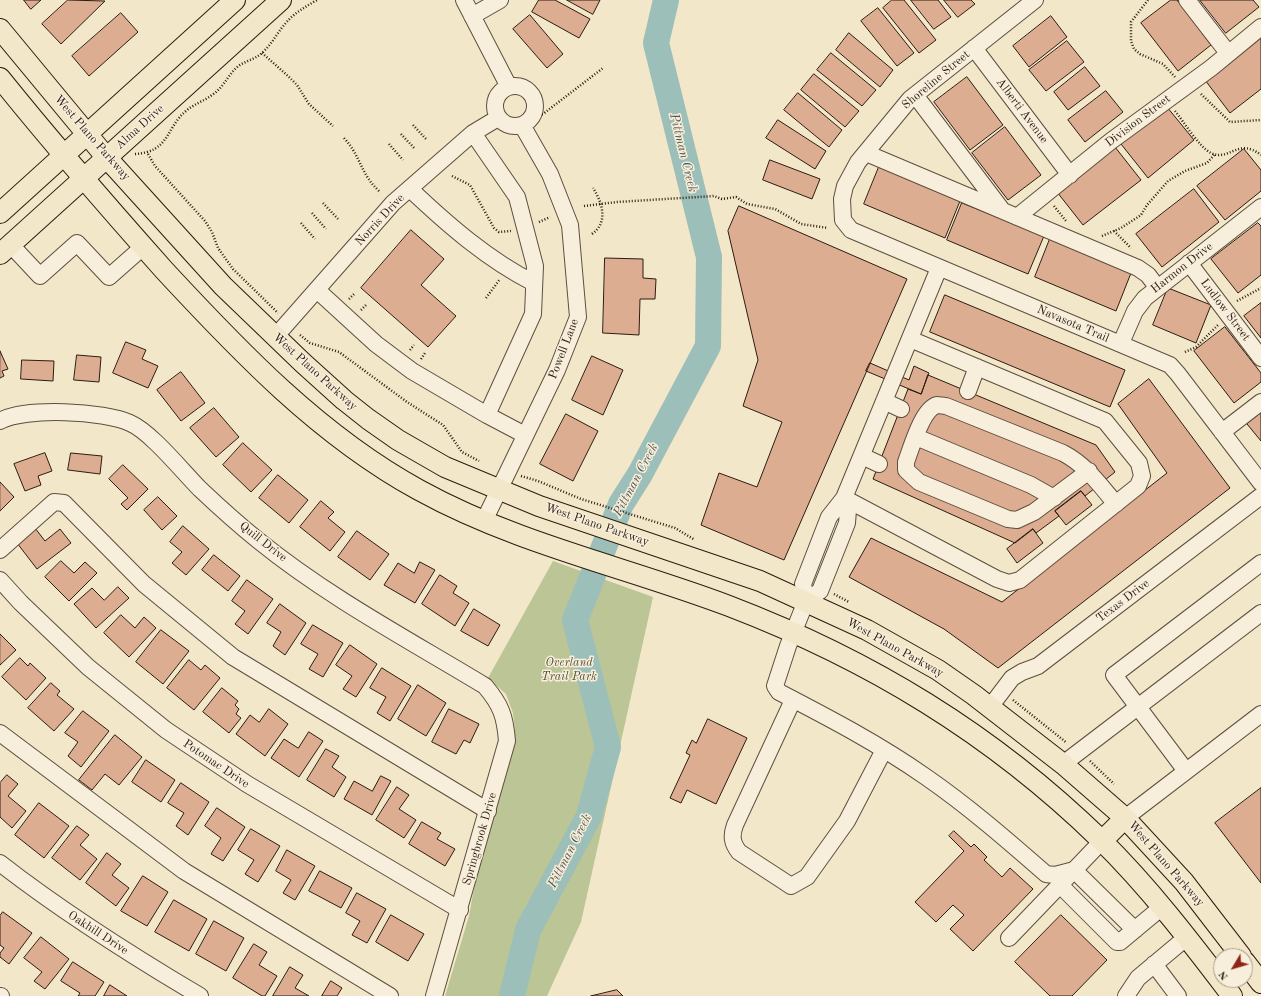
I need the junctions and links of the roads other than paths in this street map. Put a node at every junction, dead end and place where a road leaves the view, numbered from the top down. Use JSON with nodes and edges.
{"nodes":[{"id":1,"x":235,"y":0,"type":"edge"},
{"id":2,"x":281,"y":0,"type":"edge"},
{"id":3,"x":464,"y":0,"type":"edge"},
{"id":4,"x":500,"y":0,"type":"edge"},
{"id":5,"x":1035,"y":0,"type":"edge"},
{"id":6,"x":1187,"y":0,"type":"edge"},
{"id":7,"x":472,"y":16,"type":"junction"},
{"id":8,"x":1261,"y":27,"type":"edge"},
{"id":9,"x":0,"y":29,"type":"edge"},
{"id":10,"x":974,"y":48,"type":"junction"},
{"id":11,"x":1228,"y":53,"type":"junction"},
{"id":12,"x":0,"y":78,"type":"edge"},
{"id":13,"x":509,"y":87,"type":"junction"},
{"id":14,"x":915,"y":95,"type":"junction"},
{"id":15,"x":498,"y":118,"type":"junction"},
{"id":16,"x":528,"y":121,"type":"junction"},
{"id":17,"x":473,"y":133,"type":"junction"},
{"id":18,"x":86,"y":134,"type":"junction"},
{"id":19,"x":866,"y":153,"type":"junction"},
{"id":20,"x":63,"y":155,"type":"junction"},
{"id":21,"x":106,"y":157,"type":"junction"},
{"id":22,"x":1070,"y":174,"type":"junction"},
{"id":23,"x":82,"y":179,"type":"junction"},
{"id":24,"x":410,"y":189,"type":"junction"},
{"id":25,"x":1261,"y":207,"type":"edge"},
{"id":26,"x":0,"y":213,"type":"edge"},
{"id":27,"x":1010,"y":214,"type":"junction"},
{"id":28,"x":843,"y":220,"type":"joint"},
{"id":29,"x":143,"y":247,"type":"junction"},
{"id":30,"x":5,"y":249,"type":"edge"},
{"id":31,"x":1189,"y":263,"type":"junction"},
{"id":32,"x":939,"y":268,"type":"junction"},
{"id":33,"x":534,"y":282,"type":"junction"},
{"id":34,"x":1158,"y":287,"type":"junction"},
{"id":35,"x":317,"y":290,"type":"junction"},
{"id":36,"x":274,"y":337,"type":"junction"},
{"id":37,"x":910,"y":339,"type":"junction"},
{"id":38,"x":1120,"y":344,"type":"junction"},
{"id":39,"x":1261,"y":358,"type":"edge"},
{"id":40,"x":251,"y":360,"type":"junction"},
{"id":41,"x":977,"y":367,"type":"junction"},
{"id":42,"x":968,"y":391,"type":"dead end"},
{"id":43,"x":884,"y":401,"type":"junction"},
{"id":44,"x":1261,"y":402,"type":"edge"},
{"id":45,"x":901,"y":408,"type":"dead end"},
{"id":46,"x":486,"y":415,"type":"junction"},
{"id":47,"x":0,"y":421,"type":"edge"},
{"id":48,"x":1222,"y":432,"type":"junction"},
{"id":49,"x":525,"y":435,"type":"junction"},
{"id":50,"x":916,"y":437,"type":"junction"},
{"id":51,"x":862,"y":456,"type":"junction"},
{"id":52,"x":879,"y":464,"type":"dead end"},
{"id":53,"x":1089,"y":471,"type":"junction"},
{"id":54,"x":502,"y":482,"type":"junction"},
{"id":55,"x":1261,"y":483,"type":"edge"},
{"id":56,"x":1261,"y":496,"type":"edge"},
{"id":57,"x":844,"y":498,"type":"junction"},
{"id":58,"x":1054,"y":498,"type":"junction"},
{"id":59,"x":1116,"y":504,"type":"junction"},
{"id":60,"x":484,"y":521,"type":"junction"},
{"id":61,"x":0,"y":550,"type":"edge"},
{"id":62,"x":1261,"y":563,"type":"edge"},
{"id":63,"x":0,"y":580,"type":"edge"},
{"id":64,"x":806,"y":601,"type":"junction"},
{"id":65,"x":1261,"y":613,"type":"edge"},
{"id":66,"x":793,"y":632,"type":"junction"},
{"id":67,"x":485,"y":686,"type":"joint"},
{"id":68,"x":793,"y":700,"type":"junction"},
{"id":69,"x":990,"y":707,"type":"junction"},
{"id":70,"x":1138,"y":707,"type":"junction"},
{"id":71,"x":1261,"y":714,"type":"edge"},
{"id":72,"x":0,"y":733,"type":"edge"},
{"id":73,"x":884,"y":750,"type":"junction"},
{"id":74,"x":1063,"y":764,"type":"junction"},
{"id":75,"x":1186,"y":771,"type":"junction"},
{"id":76,"x":1044,"y":788,"type":"junction"},
{"id":77,"x":488,"y":811,"type":"junction"},
{"id":78,"x":1124,"y":818,"type":"junction"},
{"id":79,"x":1102,"y":841,"type":"junction"},
{"id":80,"x":0,"y":863,"type":"edge"},
{"id":81,"x":1074,"y":870,"type":"junction"},
{"id":82,"x":1060,"y":885,"type":"junction"},
{"id":83,"x":1162,"y":907,"type":"junction"},
{"id":84,"x":460,"y":910,"type":"junction"},
{"id":85,"x":1135,"y":930,"type":"junction"},
{"id":86,"x":1187,"y":937,"type":"junction"},
{"id":87,"x":1009,"y":938,"type":"dead end"},
{"id":88,"x":1235,"y":948,"type":"edge"},
{"id":89,"x":1154,"y":964,"type":"junction"},
{"id":90,"x":1253,"y":972,"type":"edge"},
{"id":91,"x":1261,"y":983,"type":"edge"},
{"id":92,"x":200,"y":996,"type":"edge"},
{"id":93,"x":390,"y":996,"type":"edge"},
{"id":94,"x":434,"y":996,"type":"edge"},
{"id":95,"x":1126,"y":996,"type":"edge"},
{"id":96,"x":1178,"y":996,"type":"edge"},
{"id":97,"x":1232,"y":996,"type":"edge"}],
"edges":[{"from":1,"to":18,"type":"main road"},
{"from":2,"to":21,"type":"main road","name":"Alma Drive"},
{"from":3,"to":7,"type":"street"},
{"from":4,"to":7,"type":"street"},
{"from":5,"to":10,"type":"street","name":"Shoreline Street"},
{"from":6,"to":11,"type":"street"},
{"from":7,"to":13,"type":"street"},
{"from":8,"to":11,"type":"street","name":"Division Street"},
{"from":9,"to":18,"type":"main road","name":"West Plano Parkway"},
{"from":10,"to":14,"type":"street","name":"Shoreline Street"},
{"from":10,"to":22,"type":"street","name":"Alberti Avenue"},
{"from":11,"to":22,"type":"street","name":"Division Street"},
{"from":12,"to":20,"type":"main road"},
{"from":13,"to":15,"type":"street"},
{"from":13,"to":16,"type":"street"},
{"from":14,"to":19,"type":"street","name":"Shoreline Street"},
{"from":14,"to":27,"type":"street"},
{"from":15,"to":16,"type":"street"},
{"from":15,"to":17,"type":"street","name":"Norris Drive"},
{"from":16,"to":49,"type":"street","name":"Powell Lane"},
{"from":17,"to":24,"type":"street","name":"Norris Drive"},
{"from":17,"to":33,"type":"street"},
{"from":18,"to":20,"type":"main road"},
{"from":18,"to":21,"type":"main road","name":"West Plano Parkway"},
{"from":19,"to":27,"type":"street"},
{"from":19,"to":28,"type":"street","name":"Shoreline Street"},
{"from":20,"to":23,"type":"main road"},
{"from":20,"to":26,"type":"main road"},
{"from":21,"to":23,"type":"main road","name":"Alma Drive"},
{"from":21,"to":36,"type":"main road","name":"West Plano Parkway"},
{"from":22,"to":27,"type":"street","name":"Division Street"},
{"from":23,"to":29,"type":"main road"},
{"from":23,"to":30,"type":"main road","name":"Alma Drive"},
{"from":24,"to":33,"type":"street"},
{"from":24,"to":35,"type":"street","name":"Norris Drive"},
{"from":25,"to":31,"type":"street","name":"Harmon Drive"},
{"from":27,"to":34,"type":"street"},
{"from":28,"to":32,"type":"street","name":"Navasota Trail"},
{"from":29,"to":30,"type":"street"},
{"from":29,"to":40,"type":"main road"},
{"from":31,"to":34,"type":"street","name":"Harmon Drive"},
{"from":31,"to":39,"type":"street","name":"Ludlow Street"},
{"from":32,"to":37,"type":"street"},
{"from":32,"to":38,"type":"street","name":"Navasota Trail"},
{"from":33,"to":46,"type":"street"},
{"from":34,"to":38,"type":"street","name":"Harmon Drive"},
{"from":35,"to":36,"type":"street","name":"Norris Drive"},
{"from":35,"to":46,"type":"street"},
{"from":36,"to":40,"type":"main road"},
{"from":36,"to":54,"type":"main road","name":"West Plano Parkway"},
{"from":37,"to":41,"type":"street"},
{"from":37,"to":43,"type":"street"},
{"from":38,"to":48,"type":"street","name":"Navasota Trail"},
{"from":40,"to":60,"type":"main road"},
{"from":41,"to":42,"type":"street"},
{"from":41,"to":59,"type":"street"},
{"from":43,"to":45,"type":"street"},
{"from":43,"to":51,"type":"street"},
{"from":44,"to":48,"type":"street"},
{"from":46,"to":49,"type":"street"},
{"from":47,"to":67,"type":"street","name":"Quill Drive"},
{"from":48,"to":55,"type":"street","name":"Navasota Trail"},
{"from":49,"to":54,"type":"street","name":"Powell Lane"},
{"from":50,"to":53,"type":"street"},
{"from":50,"to":58,"type":"street"},
{"from":50,"to":58,"type":"street"},
{"from":51,"to":52,"type":"street"},
{"from":51,"to":57,"type":"street"},
{"from":53,"to":58,"type":"street"},
{"from":53,"to":59,"type":"street"},
{"from":54,"to":60,"type":"street","name":"Powell Lane"},
{"from":54,"to":64,"type":"main road","name":"West Plano Parkway"},
{"from":56,"to":69,"type":"street","name":"Texas Drive"},
{"from":57,"to":59,"type":"street"},
{"from":57,"to":64,"type":"street"},
{"from":60,"to":66,"type":"main road"},
{"from":61,"to":77,"type":"street"},
{"from":62,"to":70,"type":"street"},
{"from":63,"to":84,"type":"street","name":"Potomac Drive"},
{"from":64,"to":66,"type":"street"},
{"from":64,"to":69,"type":"main road","name":"West Plano Parkway"},
{"from":65,"to":70,"type":"street"},
{"from":66,"to":68,"type":"street"},
{"from":66,"to":76,"type":"main road"},
{"from":67,"to":77,"type":"street","name":"Springbrook Drive"},
{"from":68,"to":73,"type":"street"},
{"from":68,"to":73,"type":"street"},
{"from":69,"to":74,"type":"main road","name":"West Plano Parkway"},
{"from":70,"to":74,"type":"street"},
{"from":70,"to":75,"type":"street"},
{"from":71,"to":75,"type":"street"},
{"from":72,"to":93,"type":"street"},
{"from":73,"to":81,"type":"street"},
{"from":74,"to":76,"type":"main road"},
{"from":74,"to":78,"type":"main road","name":"West Plano Parkway"},
{"from":75,"to":78,"type":"street"},
{"from":76,"to":79,"type":"main road"},
{"from":77,"to":84,"type":"street","name":"Springbrook Drive"},
{"from":78,"to":79,"type":"main road"},
{"from":78,"to":88,"type":"main road","name":"West Plano Parkway"},
{"from":79,"to":81,"type":"street"},
{"from":79,"to":83,"type":"main road"},
{"from":80,"to":92,"type":"street","name":"Oakhill Drive"},
{"from":81,"to":82,"type":"street"},
{"from":81,"to":85,"type":"street"},
{"from":82,"to":85,"type":"street"},
{"from":82,"to":87,"type":"street"},
{"from":83,"to":85,"type":"street"},
{"from":83,"to":86,"type":"main road"},
{"from":84,"to":94,"type":"street","name":"Springbrook Drive"},
{"from":86,"to":89,"type":"street"},
{"from":86,"to":97,"type":"main road"},
{"from":89,"to":95,"type":"street"},
{"from":89,"to":96,"type":"street"},
{"from":90,"to":91,"type":"main road"}]}
